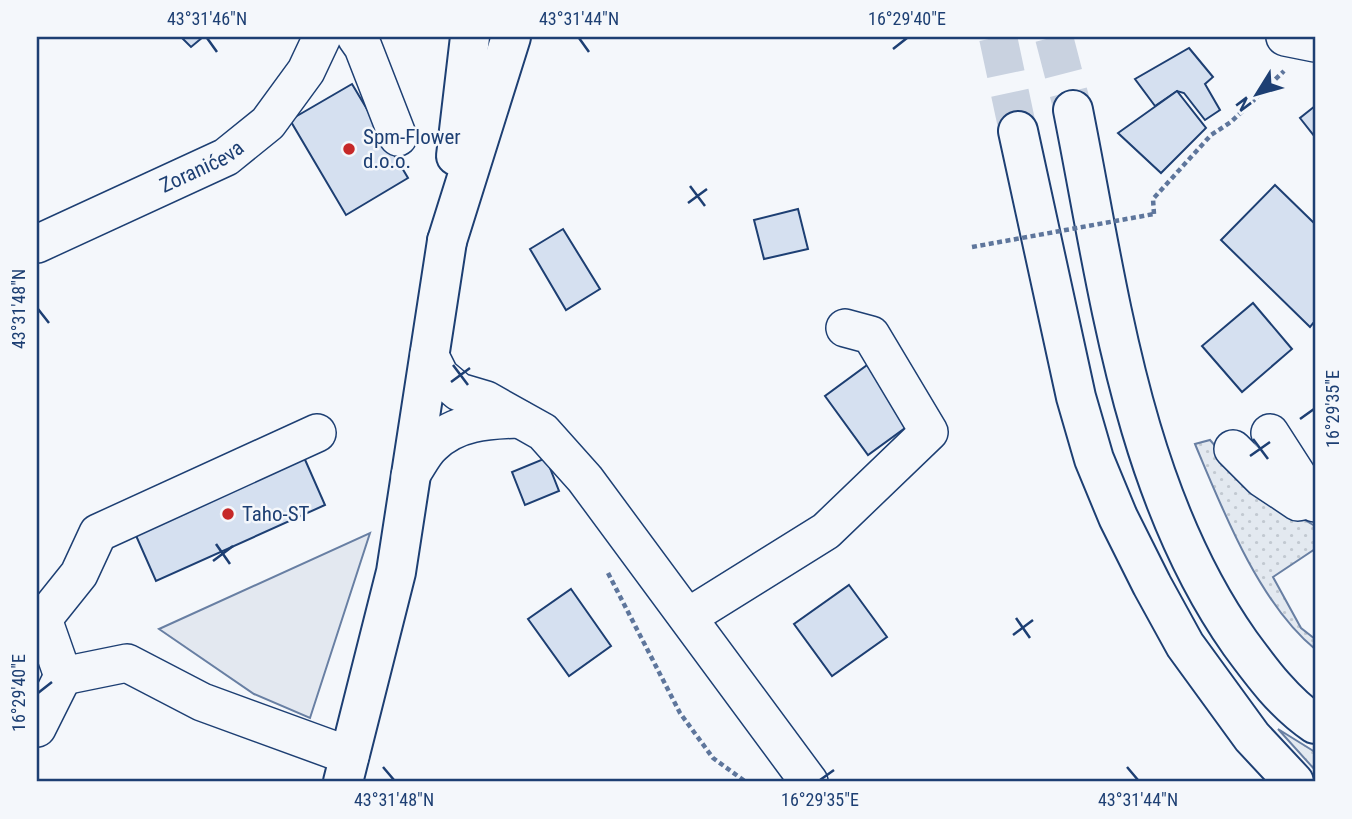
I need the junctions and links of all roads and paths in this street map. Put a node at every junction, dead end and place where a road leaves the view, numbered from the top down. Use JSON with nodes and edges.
{"nodes":[{"id":1,"x":322,"y":37,"type":"edge"},
{"id":2,"x":356,"y":37,"type":"edge"},
{"id":3,"x":470,"y":37,"type":"edge"},
{"id":4,"x":510,"y":37,"type":"edge"},
{"id":5,"x":1305,"y":40,"type":"edge"},
{"id":6,"x":1073,"y":110,"type":"tunnel mouth"},
{"id":7,"x":1018,"y":131,"type":"tunnel mouth"},
{"id":8,"x":398,"y":137,"type":"dead end"},
{"id":9,"x":447,"y":241,"type":"junction"},
{"id":10,"x":37,"y":244,"type":"edge"},
{"id":11,"x":972,"y":247,"type":"dead end"},
{"id":12,"x":845,"y":328,"type":"dead end"},
{"id":13,"x":429,"y":354,"type":"junction"},
{"id":14,"x":520,"y":419,"type":"junction"},
{"id":15,"x":317,"y":433,"type":"dead end"},
{"id":16,"x":1270,"y":433,"type":"dead end"},
{"id":17,"x":1233,"y":449,"type":"dead end"},
{"id":18,"x":410,"y":477,"type":"junction"},
{"id":19,"x":1314,"y":501,"type":"edge"},
{"id":20,"x":607,"y":571,"type":"dead end"},
{"id":21,"x":688,"y":617,"type":"junction"},
{"id":22,"x":63,"y":676,"type":"junction"},
{"id":23,"x":1315,"y":724,"type":"edge"},
{"id":24,"x":37,"y":728,"type":"edge"},
{"id":25,"x":347,"y":769,"type":"edge"},
{"id":26,"x":746,"y":782,"type":"edge"},
{"id":27,"x":809,"y":782,"type":"edge"},
{"id":28,"x":1294,"y":782,"type":"edge"}],
"edges":[{"from":1,"to":10,"type":"street","name":"Zoranićeva"},
{"from":2,"to":8,"type":"street"},
{"from":3,"to":9,"type":"main road"},
{"from":4,"to":9,"type":"main road"},
{"from":5,"to":11,"type":"path","bridge":true},
{"from":6,"to":23,"type":"main road"},
{"from":7,"to":28,"type":"main road"},
{"from":9,"to":13,"type":"main road"},
{"from":12,"to":21,"type":"street"},
{"from":13,"to":14,"type":"street"},
{"from":13,"to":18,"type":"main road"},
{"from":14,"to":18,"type":"street"},
{"from":14,"to":21,"type":"street"},
{"from":15,"to":22,"type":"street"},
{"from":16,"to":19,"type":"street"},
{"from":17,"to":19,"type":"street"},
{"from":18,"to":25,"type":"main road"},
{"from":20,"to":26,"type":"path"},
{"from":21,"to":27,"type":"street"},
{"from":22,"to":24,"type":"street"},
{"from":22,"to":25,"type":"street"}]}
